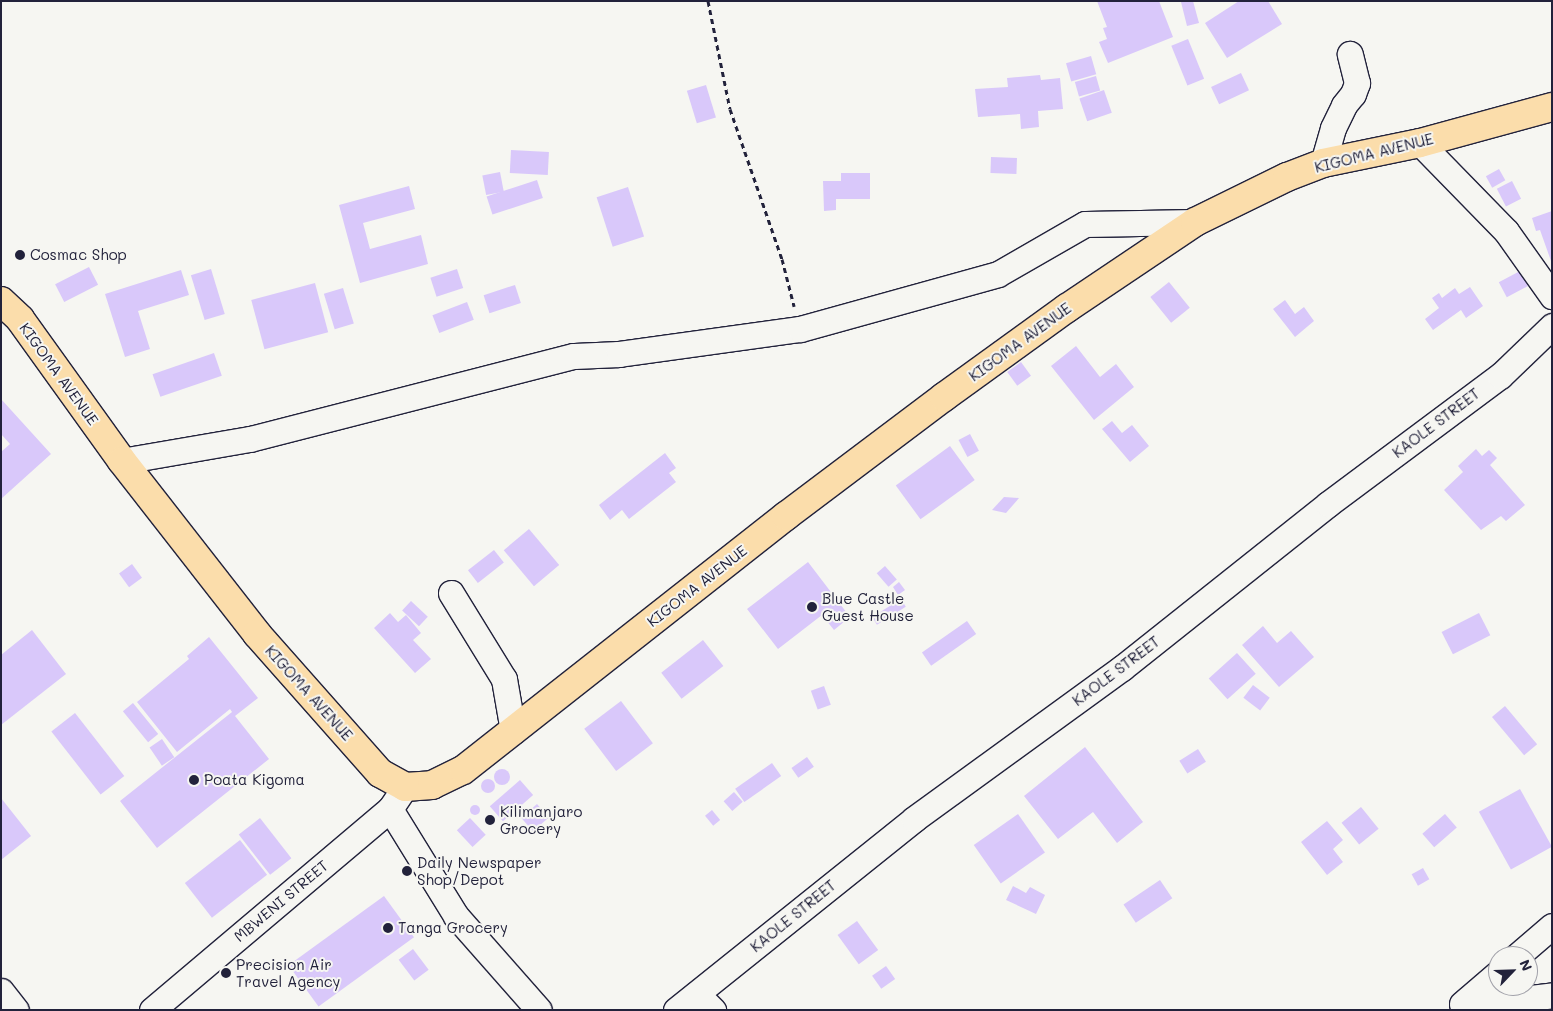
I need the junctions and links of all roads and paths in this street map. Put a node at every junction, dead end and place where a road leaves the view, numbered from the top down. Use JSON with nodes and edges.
{"nodes":[{"id":1,"x":708,"y":1,"type":"edge"},
{"id":2,"x":1350,"y":54,"type":"dead end"},
{"id":3,"x":1552,"y":107,"type":"edge"},
{"id":4,"x":1420,"y":143,"type":"junction"},
{"id":5,"x":1324,"y":163,"type":"junction"},
{"id":6,"x":1195,"y":222,"type":"junction"},
{"id":7,"x":1552,"y":296,"type":"edge"},
{"id":8,"x":1,"y":301,"type":"edge"},
{"id":9,"x":1552,"y":326,"type":"edge"},
{"id":10,"x":800,"y":329,"type":"junction"},
{"id":11,"x":122,"y":461,"type":"junction"},
{"id":12,"x":451,"y":593,"type":"dead end"},
{"id":13,"x":513,"y":731,"type":"junction"},
{"id":14,"x":397,"y":798,"type":"junction"},
{"id":15,"x":1552,"y":926,"type":"edge"},
{"id":16,"x":1529,"y":946,"type":"edge"},
{"id":17,"x":1488,"y":983,"type":"edge"},
{"id":18,"x":1,"y":990,"type":"edge"},
{"id":19,"x":1552,"y":995,"type":"edge"},
{"id":20,"x":705,"y":1002,"type":"edge"},
{"id":21,"x":1464,"y":1007,"type":"edge"},
{"id":22,"x":16,"y":1010,"type":"edge"},
{"id":23,"x":152,"y":1010,"type":"edge"},
{"id":24,"x":539,"y":1010,"type":"edge"},
{"id":25,"x":676,"y":1010,"type":"edge"}],
"edges":[{"from":1,"to":10,"type":"path"},
{"from":2,"to":5,"type":"street"},
{"from":3,"to":4,"type":"main road","name":"KIGOMA AVENUE"},
{"from":4,"to":5,"type":"main road","name":"KIGOMA AVENUE"},
{"from":4,"to":7,"type":"street"},
{"from":5,"to":6,"type":"main road","name":"KIGOMA AVENUE"},
{"from":6,"to":10,"type":"street"},
{"from":6,"to":13,"type":"main road","name":"KIGOMA AVENUE"},
{"from":8,"to":11,"type":"main road","name":"KIGOMA AVENUE"},
{"from":9,"to":20,"type":"street","name":"KAOLE STREET"},
{"from":10,"to":11,"type":"street"},
{"from":11,"to":14,"type":"main road","name":"KIGOMA AVENUE"},
{"from":12,"to":13,"type":"street"},
{"from":13,"to":14,"type":"main road","name":"KIGOMA AVENUE"},
{"from":14,"to":23,"type":"street","name":"MBWENI STREET"},
{"from":14,"to":24,"type":"street"},
{"from":15,"to":16,"type":"street"},
{"from":17,"to":21,"type":"street"},
{"from":18,"to":22,"type":"street"},
{"from":19,"to":21,"type":"street"},
{"from":20,"to":25,"type":"street","name":"KAOLE STREET"}]}
